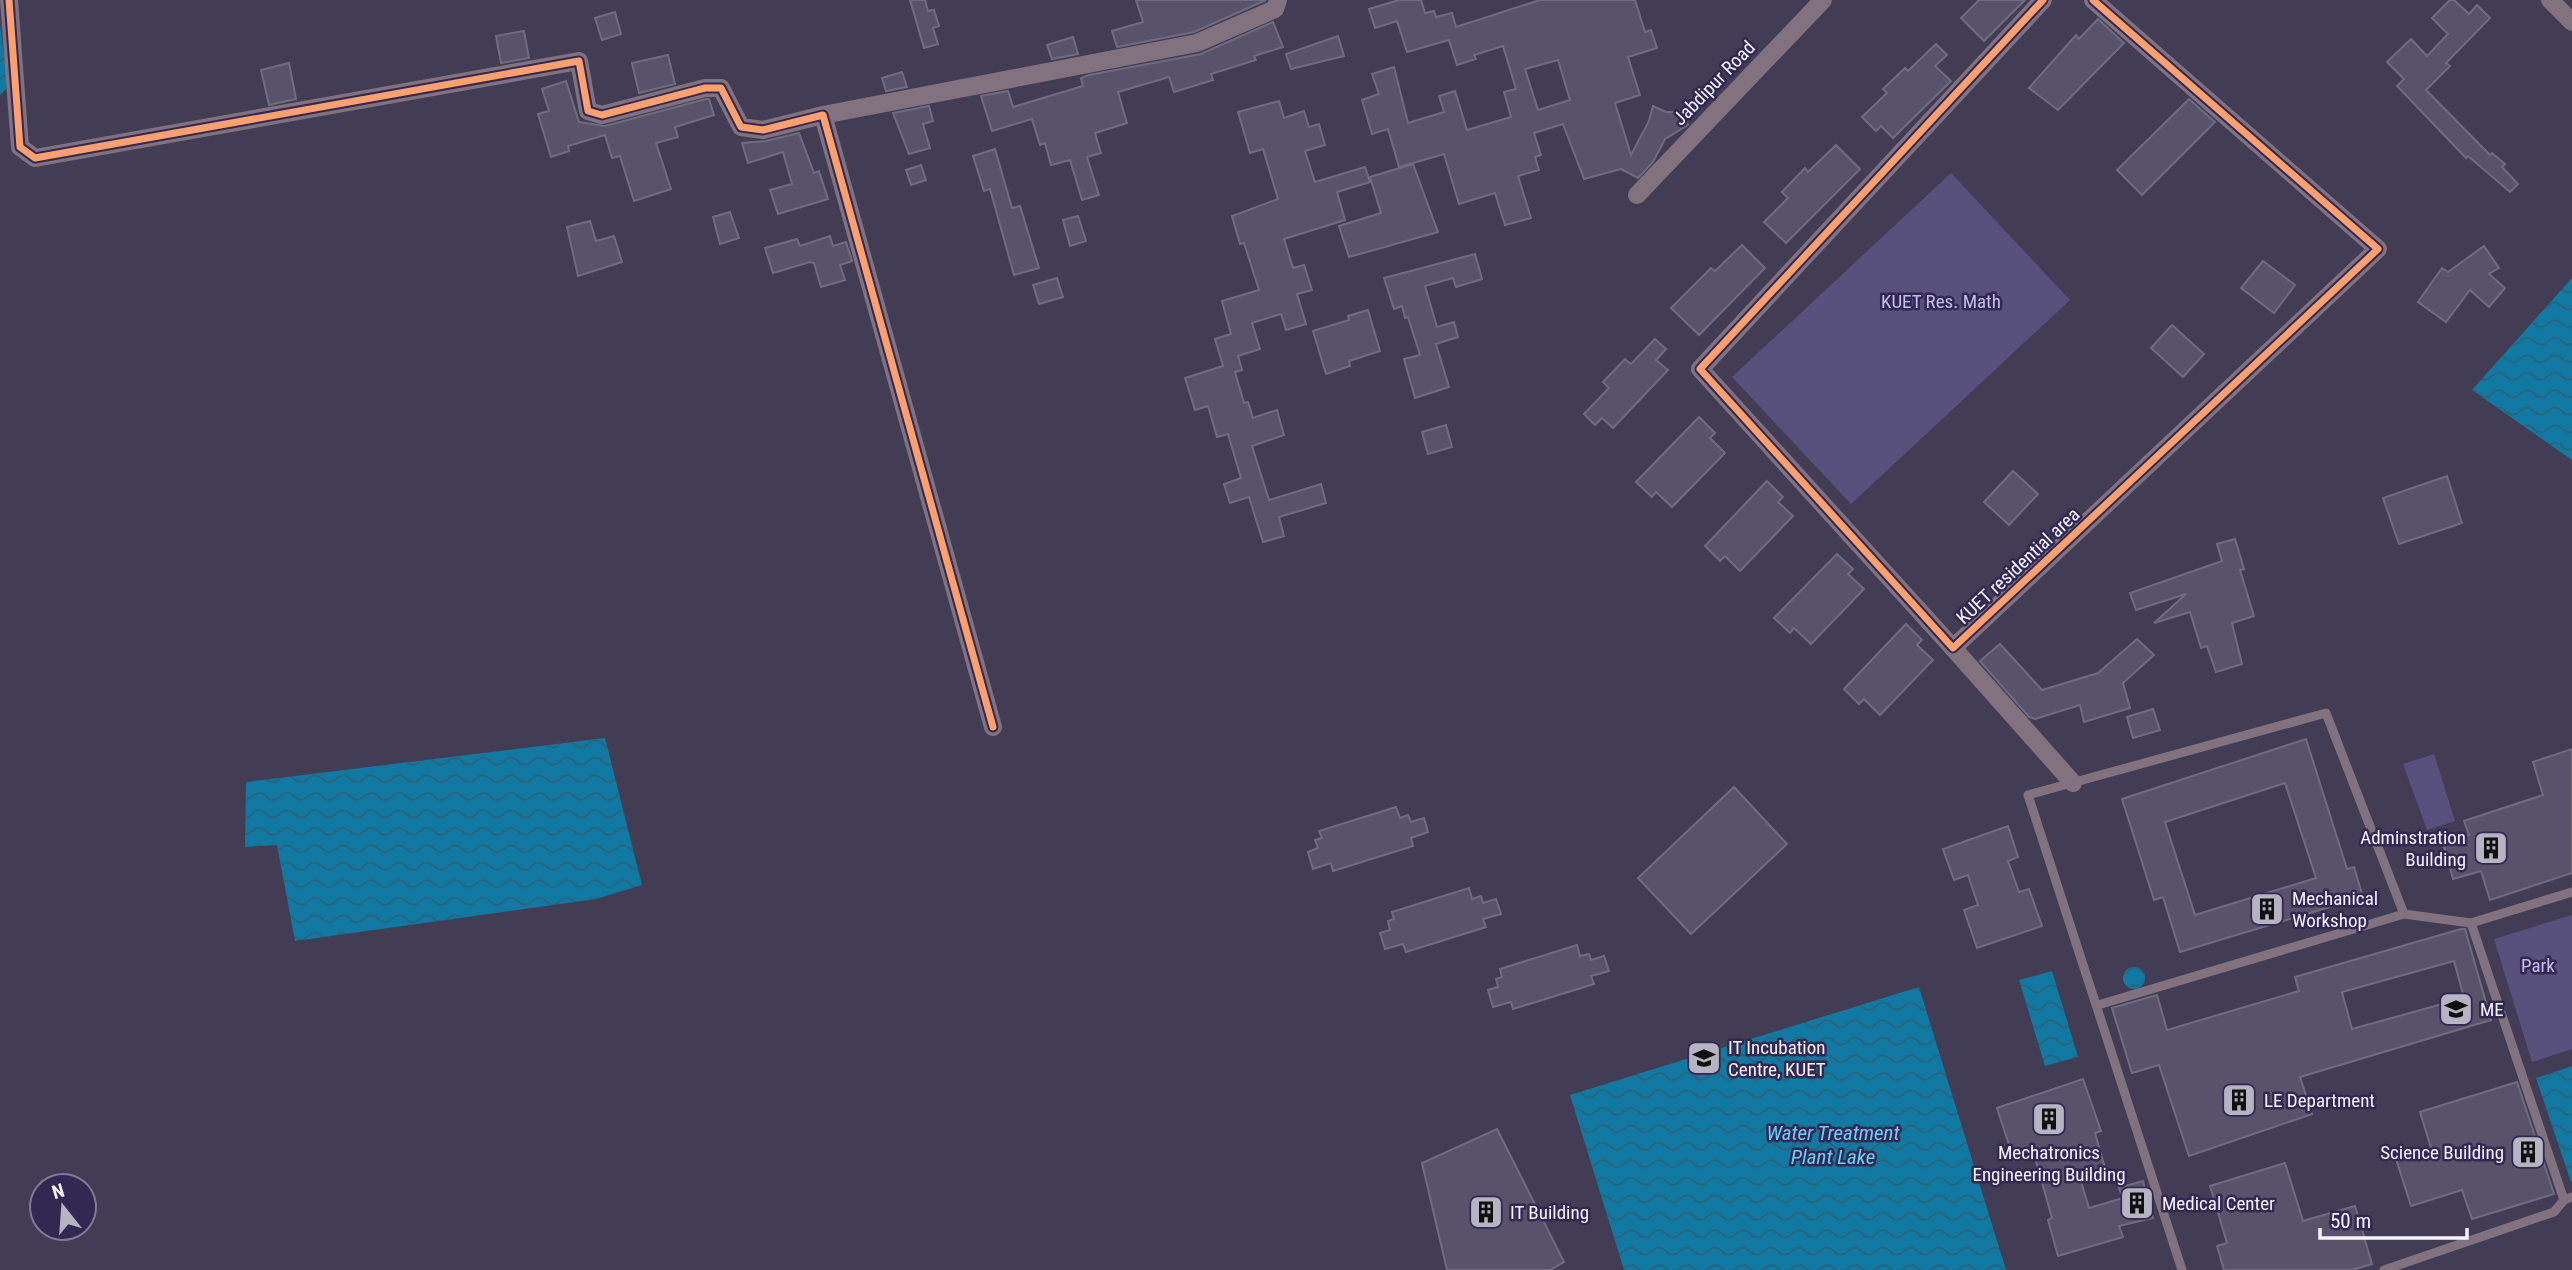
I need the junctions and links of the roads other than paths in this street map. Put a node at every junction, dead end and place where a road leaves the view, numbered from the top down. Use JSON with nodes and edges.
{"nodes":[{"id":1,"x":9,"y":0,"type":"edge"},
{"id":2,"x":1278,"y":0,"type":"edge"},
{"id":3,"x":1823,"y":0,"type":"edge"},
{"id":4,"x":2043,"y":0,"type":"edge"},
{"id":5,"x":2093,"y":0,"type":"edge"},
{"id":6,"x":2550,"y":0,"type":"edge"},
{"id":7,"x":2572,"y":22,"type":"edge"},
{"id":8,"x":823,"y":115,"type":"junction"},
{"id":9,"x":1637,"y":195,"type":"dead end"},
{"id":10,"x":1953,"y":648,"type":"junction"},
{"id":11,"x":993,"y":727,"type":"dead end"},
{"id":12,"x":2073,"y":783,"type":"junction"},
{"id":13,"x":2572,"y":892,"type":"edge"},
{"id":14,"x":2404,"y":914,"type":"junction"},
{"id":15,"x":2471,"y":922,"type":"junction"},
{"id":16,"x":2098,"y":1004,"type":"junction"},
{"id":17,"x":2568,"y":1198,"type":"edge"},
{"id":18,"x":2182,"y":1270,"type":"edge"},
{"id":19,"x":2384,"y":1270,"type":"edge"}],
"edges":[{"from":1,"to":8,"type":"street"},
{"from":2,"to":8,"type":"street"},
{"from":3,"to":9,"type":"street","name":"Jabdipur Road"},
{"from":4,"to":10,"type":"street","name":"KUET residential area"},
{"from":5,"to":10,"type":"street","name":"KUET residential area"},
{"from":6,"to":7,"type":"street"},
{"from":8,"to":11,"type":"street"},
{"from":10,"to":12,"type":"street"},
{"from":12,"to":14,"type":"lane"},
{"from":12,"to":16,"type":"lane"},
{"from":13,"to":15,"type":"lane"},
{"from":14,"to":15,"type":"lane"},
{"from":14,"to":16,"type":"lane"},
{"from":15,"to":17,"type":"lane"},
{"from":16,"to":18,"type":"lane"},
{"from":17,"to":19,"type":"lane"}]}
